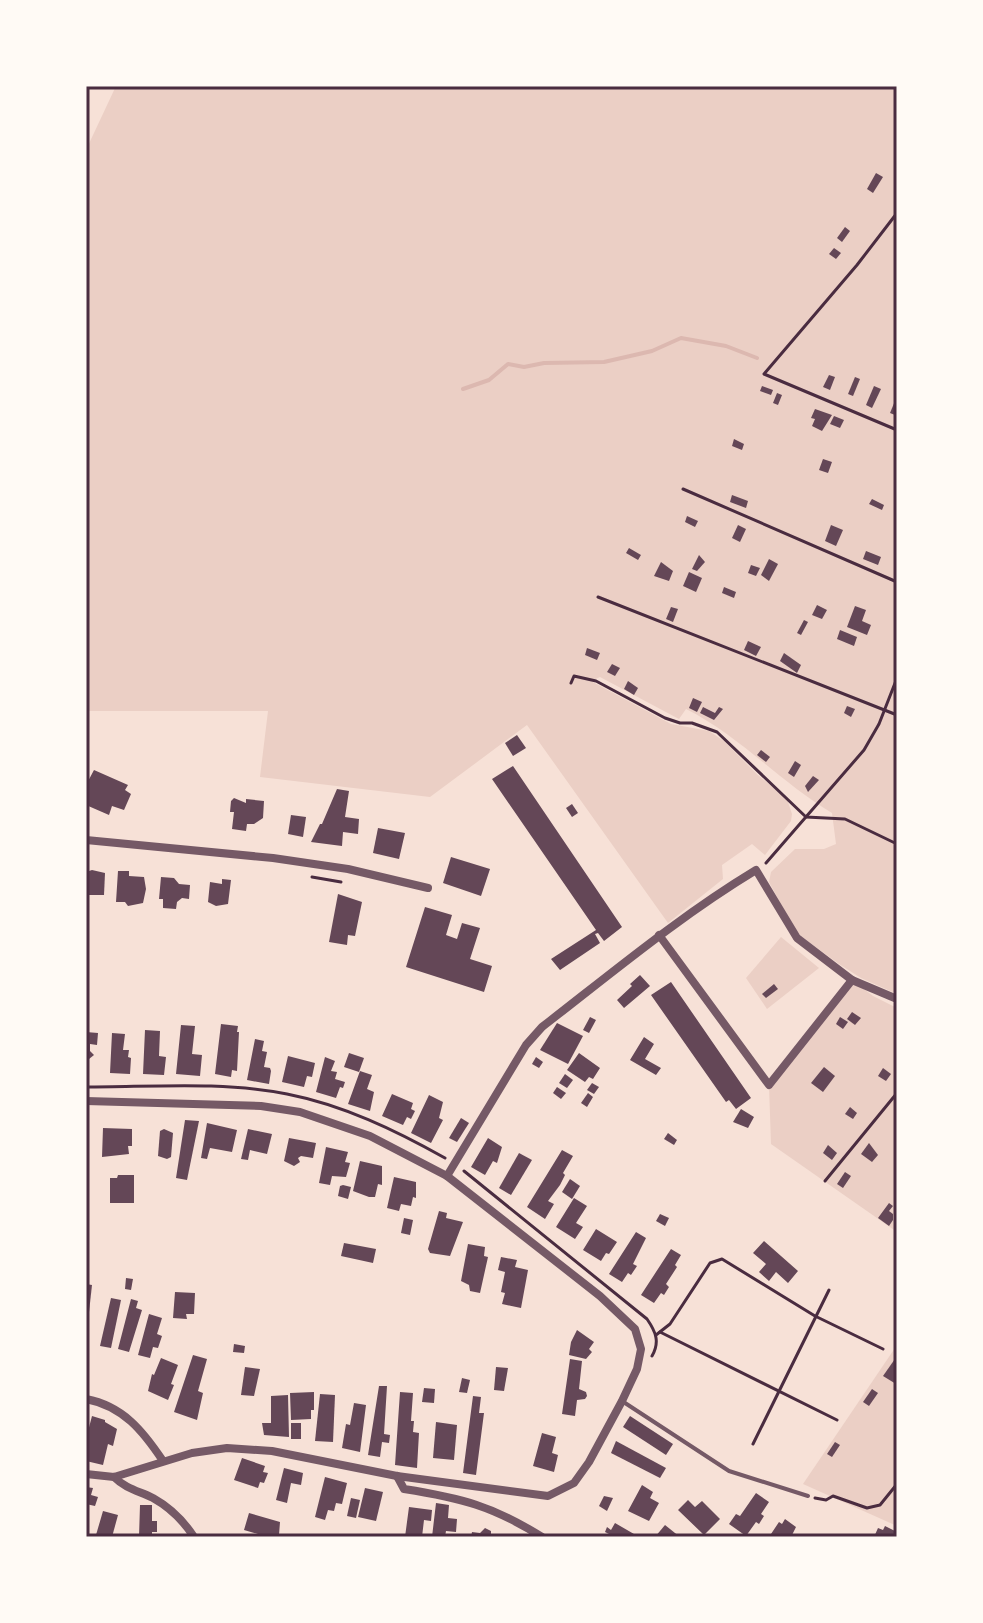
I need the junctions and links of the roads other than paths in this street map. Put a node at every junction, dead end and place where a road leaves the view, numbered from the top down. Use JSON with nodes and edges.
{"nodes":[{"id":1,"x":86,"y":840,"type":"edge"},
{"id":2,"x":428,"y":888,"type":"dead end"},
{"id":3,"x":659,"y":935,"type":"junction"},
{"id":4,"x":852,"y":980,"type":"junction"},
{"id":5,"x":897,"y":999,"type":"edge"},
{"id":6,"x":86,"y":1101,"type":"edge"},
{"id":7,"x":447,"y":1176,"type":"junction"},
{"id":8,"x":86,"y":1399,"type":"edge"},
{"id":9,"x":622,"y":1401,"type":"junction"},
{"id":10,"x":163,"y":1461,"type":"junction"},
{"id":11,"x":86,"y":1474,"type":"edge"},
{"id":12,"x":397,"y":1476,"type":"junction"},
{"id":13,"x":114,"y":1477,"type":"junction"},
{"id":14,"x":808,"y":1496,"type":"road end"},
{"id":15,"x":194,"y":1537,"type":"edge"},
{"id":16,"x":542,"y":1537,"type":"edge"}],
"edges":[{"from":1,"to":2,"type":"street"},
{"from":3,"to":4,"type":"street"},
{"from":3,"to":4,"type":"street"},
{"from":3,"to":7,"type":"street"},
{"from":4,"to":5,"type":"street"},
{"from":6,"to":7,"type":"street"},
{"from":7,"to":9,"type":"street"},
{"from":8,"to":10,"type":"street"},
{"from":9,"to":12,"type":"street"},
{"from":9,"to":14,"type":"lane"},
{"from":10,"to":12,"type":"street"},
{"from":10,"to":13,"type":"street"},
{"from":11,"to":13,"type":"street"},
{"from":12,"to":16,"type":"street"},
{"from":13,"to":15,"type":"street"}]}
